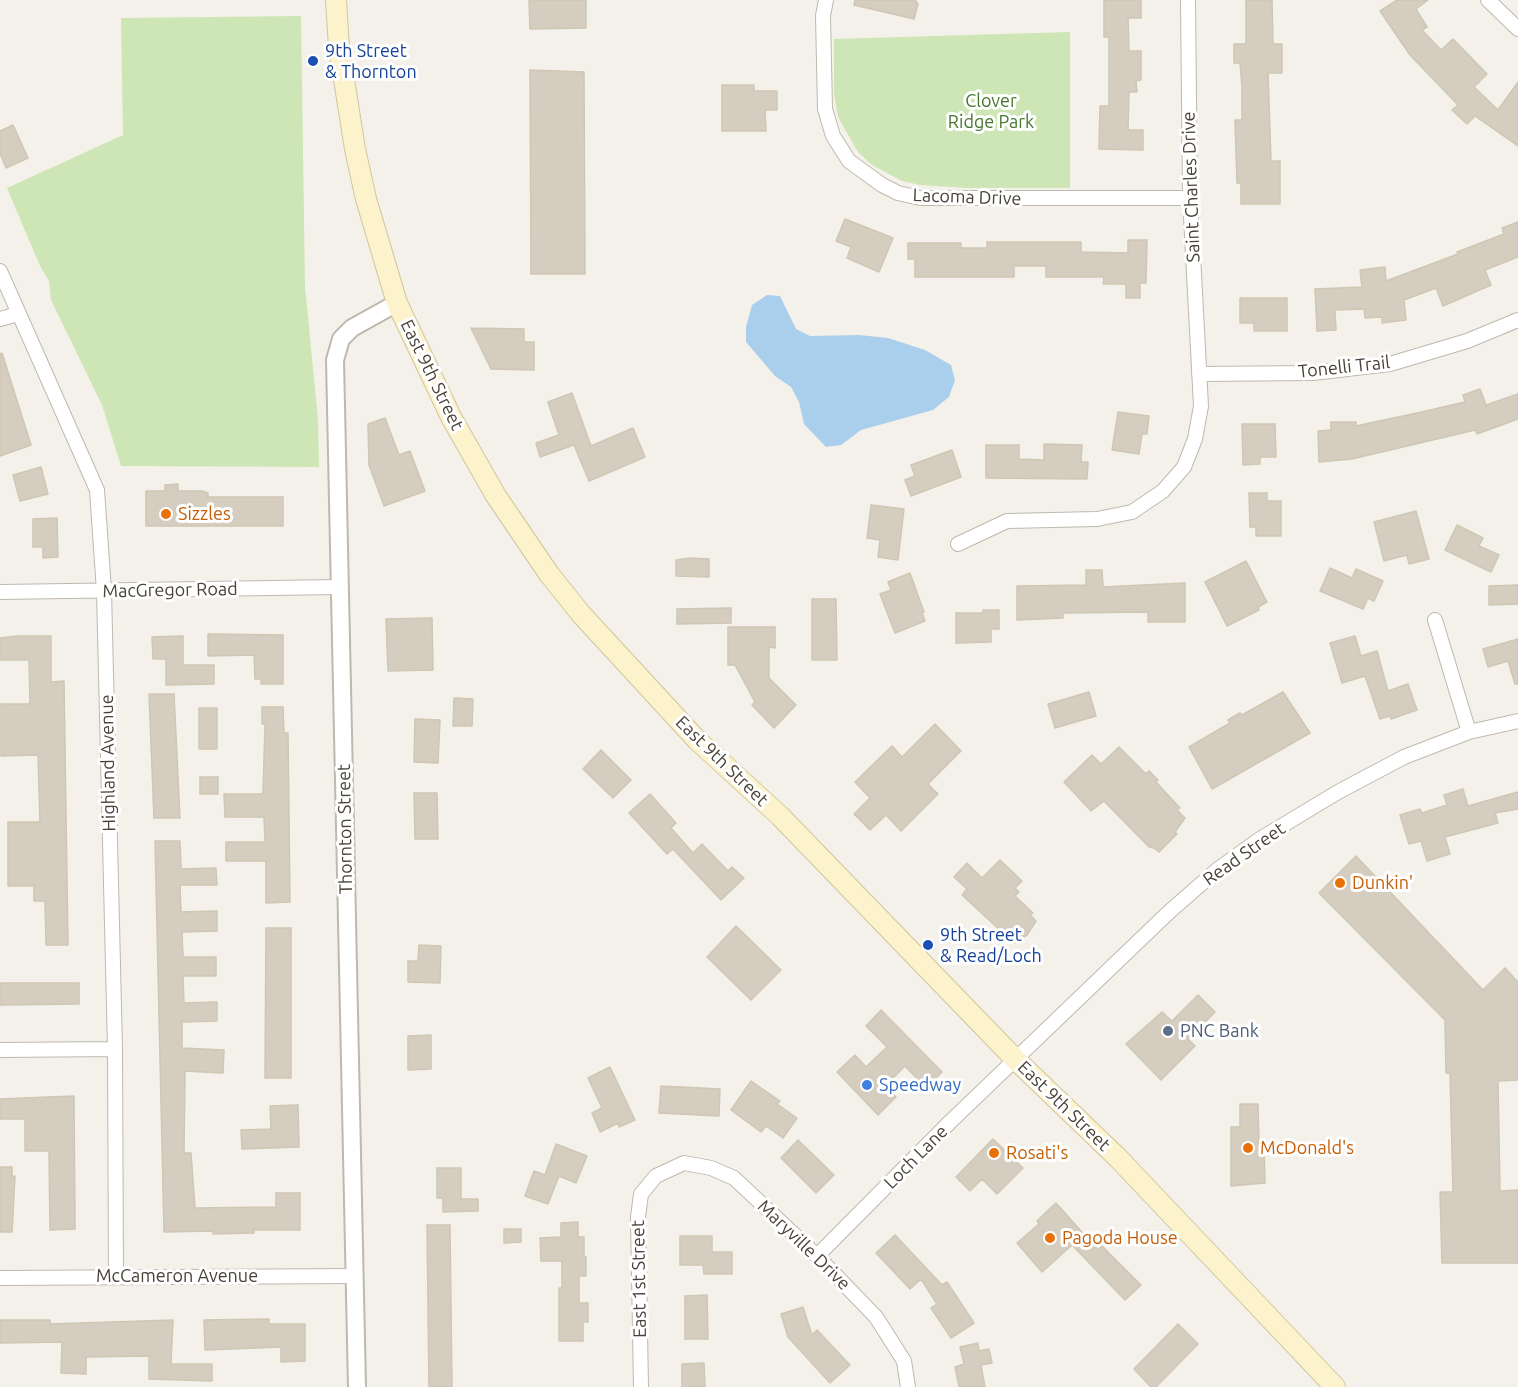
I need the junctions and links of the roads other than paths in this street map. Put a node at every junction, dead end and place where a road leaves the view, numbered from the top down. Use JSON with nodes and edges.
{"nodes":[{"id":1,"x":336,"y":0,"type":"edge"},
{"id":2,"x":826,"y":0,"type":"edge"},
{"id":3,"x":1188,"y":0,"type":"edge"},
{"id":4,"x":1488,"y":0,"type":"edge"},
{"id":5,"x":1518,"y":29,"type":"edge"},
{"id":6,"x":1190,"y":198,"type":"junction"},
{"id":7,"x":0,"y":270,"type":"edge"},
{"id":8,"x":397,"y":303,"type":"junction"},
{"id":9,"x":18,"y":314,"type":"junction"},
{"id":10,"x":0,"y":319,"type":"edge"},
{"id":11,"x":1518,"y":320,"type":"edge"},
{"id":12,"x":1199,"y":374,"type":"junction"},
{"id":13,"x":958,"y":544,"type":"dead end"},
{"id":14,"x":339,"y":587,"type":"junction"},
{"id":15,"x":104,"y":591,"type":"junction"},
{"id":16,"x":0,"y":592,"type":"edge"},
{"id":17,"x":1436,"y":620,"type":"dead end"},
{"id":18,"x":1518,"y":721,"type":"edge"},
{"id":19,"x":1469,"y":732,"type":"junction"},
{"id":20,"x":115,"y":1049,"type":"junction"},
{"id":21,"x":0,"y":1050,"type":"edge"},
{"id":22,"x":1016,"y":1060,"type":"junction"},
{"id":23,"x":656,"y":1176,"type":"joint"},
{"id":24,"x":818,"y":1256,"type":"junction"},
{"id":25,"x":116,"y":1276,"type":"junction"},
{"id":26,"x":355,"y":1276,"type":"junction"},
{"id":27,"x":0,"y":1278,"type":"edge"},
{"id":28,"x":357,"y":1387,"type":"edge"},
{"id":29,"x":641,"y":1387,"type":"edge"},
{"id":30,"x":908,"y":1387,"type":"edge"},
{"id":31,"x":1335,"y":1387,"type":"edge"}],
"edges":[{"from":1,"to":8,"type":"main road","name":"East 9th Street"},
{"from":2,"to":6,"type":"street","name":"Lacoma Drive"},
{"from":3,"to":6,"type":"street","name":"Saint Charles Drive"},
{"from":4,"to":5,"type":"street"},
{"from":6,"to":12,"type":"street","name":"Saint Charles Drive"},
{"from":7,"to":9,"type":"street","name":"Highland Avenue"},
{"from":8,"to":14,"type":"street","name":"Thornton Street"},
{"from":8,"to":22,"type":"main road","name":"East 9th Street"},
{"from":9,"to":10,"type":"street"},
{"from":9,"to":15,"type":"street","name":"Highland Avenue"},
{"from":11,"to":12,"type":"street","name":"Tonelli Trail"},
{"from":12,"to":13,"type":"street","name":"Saint Charles Drive"},
{"from":14,"to":15,"type":"street","name":"MacGregor Road"},
{"from":14,"to":26,"type":"street","name":"Thornton Street"},
{"from":15,"to":16,"type":"street","name":"MacGregor Road"},
{"from":15,"to":20,"type":"street","name":"Highland Avenue"},
{"from":17,"to":19,"type":"street"},
{"from":18,"to":19,"type":"street","name":"Read Street"},
{"from":19,"to":22,"type":"street","name":"Read Street"},
{"from":20,"to":21,"type":"street"},
{"from":20,"to":25,"type":"street","name":"Highland Avenue"},
{"from":22,"to":24,"type":"street","name":"Loch Lane"},
{"from":22,"to":31,"type":"main road","name":"East 9th Street"},
{"from":23,"to":24,"type":"street","name":"Maryville Drive"},
{"from":23,"to":29,"type":"street","name":"East 1st Street"},
{"from":24,"to":30,"type":"street","name":"Maryville Drive"},
{"from":25,"to":26,"type":"street","name":"McCameron Avenue"},
{"from":25,"to":27,"type":"street","name":"McCameron Avenue"},
{"from":26,"to":28,"type":"street","name":"Thornton Street"}]}
